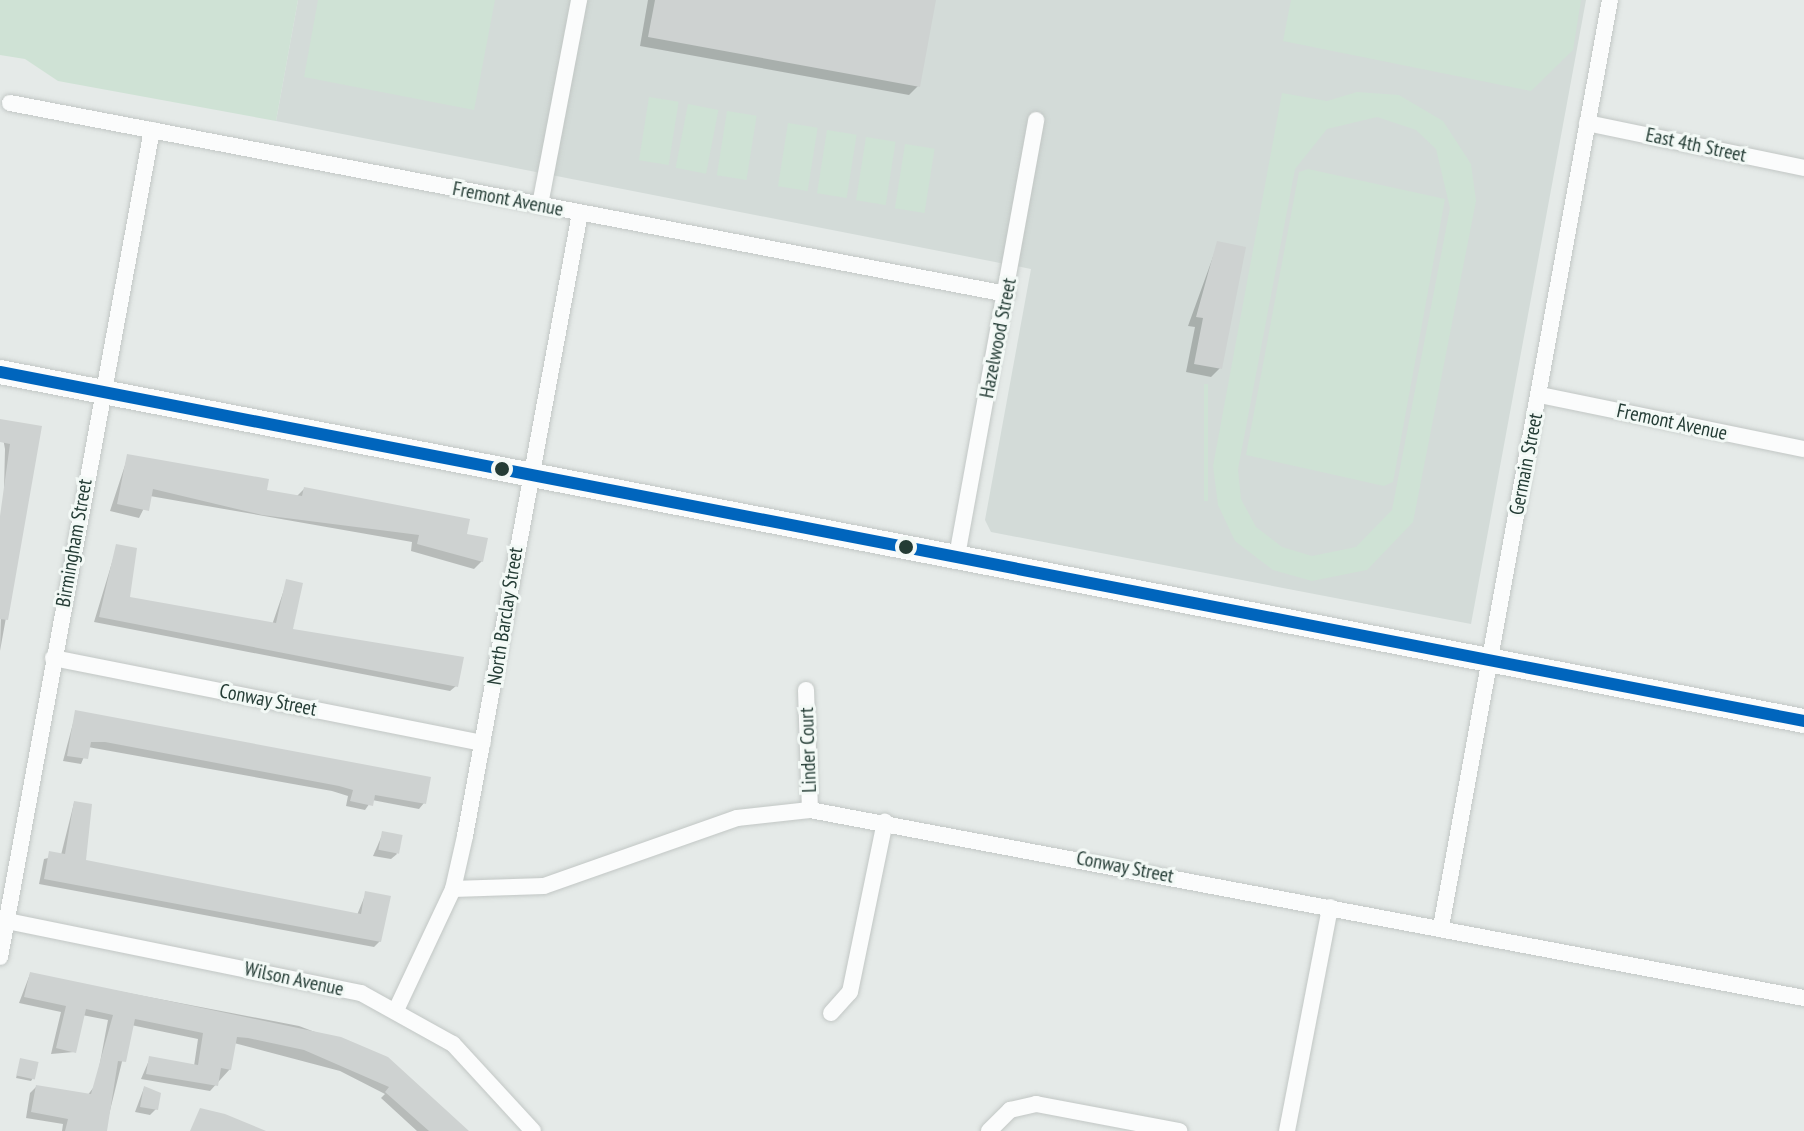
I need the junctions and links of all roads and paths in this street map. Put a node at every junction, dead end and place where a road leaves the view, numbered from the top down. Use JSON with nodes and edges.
{"nodes":[{"id":1,"x":579,"y":0,"type":"edge"},
{"id":2,"x":1610,"y":0,"type":"edge"},
{"id":3,"x":10,"y":103,"type":"dead end"},
{"id":4,"x":1036,"y":120,"type":"dead end"},
{"id":5,"x":1587,"y":123,"type":"junction"},
{"id":6,"x":152,"y":130,"type":"junction"},
{"id":7,"x":1804,"y":168,"type":"edge"},
{"id":8,"x":540,"y":205,"type":"junction"},
{"id":9,"x":580,"y":213,"type":"junction"},
{"id":10,"x":1007,"y":294,"type":"junction"},
{"id":11,"x":0,"y":372,"type":"edge"},
{"id":12,"x":102,"y":391,"type":"junction"},
{"id":13,"x":1540,"y":395,"type":"junction"},
{"id":14,"x":1804,"y":449,"type":"edge"},
{"id":15,"x":528,"y":472,"type":"junction"},
{"id":16,"x":957,"y":556,"type":"junction"},
{"id":17,"x":53,"y":658,"type":"junction"},
{"id":18,"x":1489,"y":660,"type":"junction"},
{"id":19,"x":806,"y":690,"type":"dead end"},
{"id":20,"x":1804,"y":721,"type":"edge"},
{"id":21,"x":483,"y":743,"type":"junction"},
{"id":22,"x":810,"y":810,"type":"junction"},
{"id":23,"x":885,"y":822,"type":"junction"},
{"id":24,"x":453,"y":889,"type":"junction"},
{"id":25,"x":1330,"y":907,"type":"junction"},
{"id":26,"x":7,"y":921,"type":"junction"},
{"id":27,"x":1441,"y":927,"type":"junction"},
{"id":28,"x":0,"y":957,"type":"edge"},
{"id":29,"x":1804,"y":998,"type":"edge"},
{"id":30,"x":397,"y":1008,"type":"junction"},
{"id":31,"x":831,"y":1013,"type":"dead end"},
{"id":32,"x":533,"y":1131,"type":"edge"},
{"id":33,"x":989,"y":1131,"type":"edge"},
{"id":34,"x":1179,"y":1131,"type":"edge"},
{"id":35,"x":1287,"y":1131,"type":"edge"}],
"edges":[{"from":1,"to":8,"type":"street"},
{"from":2,"to":5,"type":"street","name":"Germain Street"},
{"from":3,"to":6,"type":"street","name":"Fremont Avenue"},
{"from":4,"to":10,"type":"street","name":"Hazelwood Street"},
{"from":5,"to":7,"type":"street","name":"East 4th Street"},
{"from":5,"to":13,"type":"street","name":"Germain Street"},
{"from":6,"to":8,"type":"street","name":"Fremont Avenue"},
{"from":6,"to":12,"type":"street","name":"Birmingham Street"},
{"from":8,"to":9,"type":"street","name":"Fremont Avenue"},
{"from":9,"to":10,"type":"street","name":"Fremont Avenue"},
{"from":9,"to":15,"type":"street","name":"North Barclay Street"},
{"from":10,"to":16,"type":"street","name":"Hazelwood Street"},
{"from":11,"to":12,"type":"street"},
{"from":12,"to":15,"type":"street"},
{"from":12,"to":17,"type":"street","name":"Birmingham Street"},
{"from":13,"to":14,"type":"street","name":"Fremont Avenue"},
{"from":13,"to":18,"type":"street","name":"Germain Street"},
{"from":15,"to":16,"type":"street"},
{"from":15,"to":21,"type":"street","name":"North Barclay Street"},
{"from":16,"to":18,"type":"street"},
{"from":17,"to":21,"type":"street","name":"Conway Street"},
{"from":17,"to":26,"type":"street","name":"Birmingham Street"},
{"from":18,"to":20,"type":"street"},
{"from":18,"to":27,"type":"street","name":"Germain Street"},
{"from":19,"to":22,"type":"street","name":"Linder Court"},
{"from":21,"to":24,"type":"street","name":"North Barclay Street"},
{"from":22,"to":23,"type":"street","name":"Conway Street"},
{"from":22,"to":24,"type":"street","name":"Conway Street"},
{"from":23,"to":25,"type":"street","name":"Conway Street"},
{"from":23,"to":31,"type":"street"},
{"from":24,"to":30,"type":"street","name":"North Barclay Street"},
{"from":25,"to":27,"type":"street","name":"Conway Street"},
{"from":25,"to":35,"type":"street"},
{"from":26,"to":28,"type":"street","name":"Birmingham Street"},
{"from":26,"to":30,"type":"street","name":"Wilson Avenue"},
{"from":27,"to":29,"type":"street","name":"Conway Street"},
{"from":30,"to":32,"type":"street","name":"Wilson Avenue"},
{"from":33,"to":34,"type":"street"}]}
